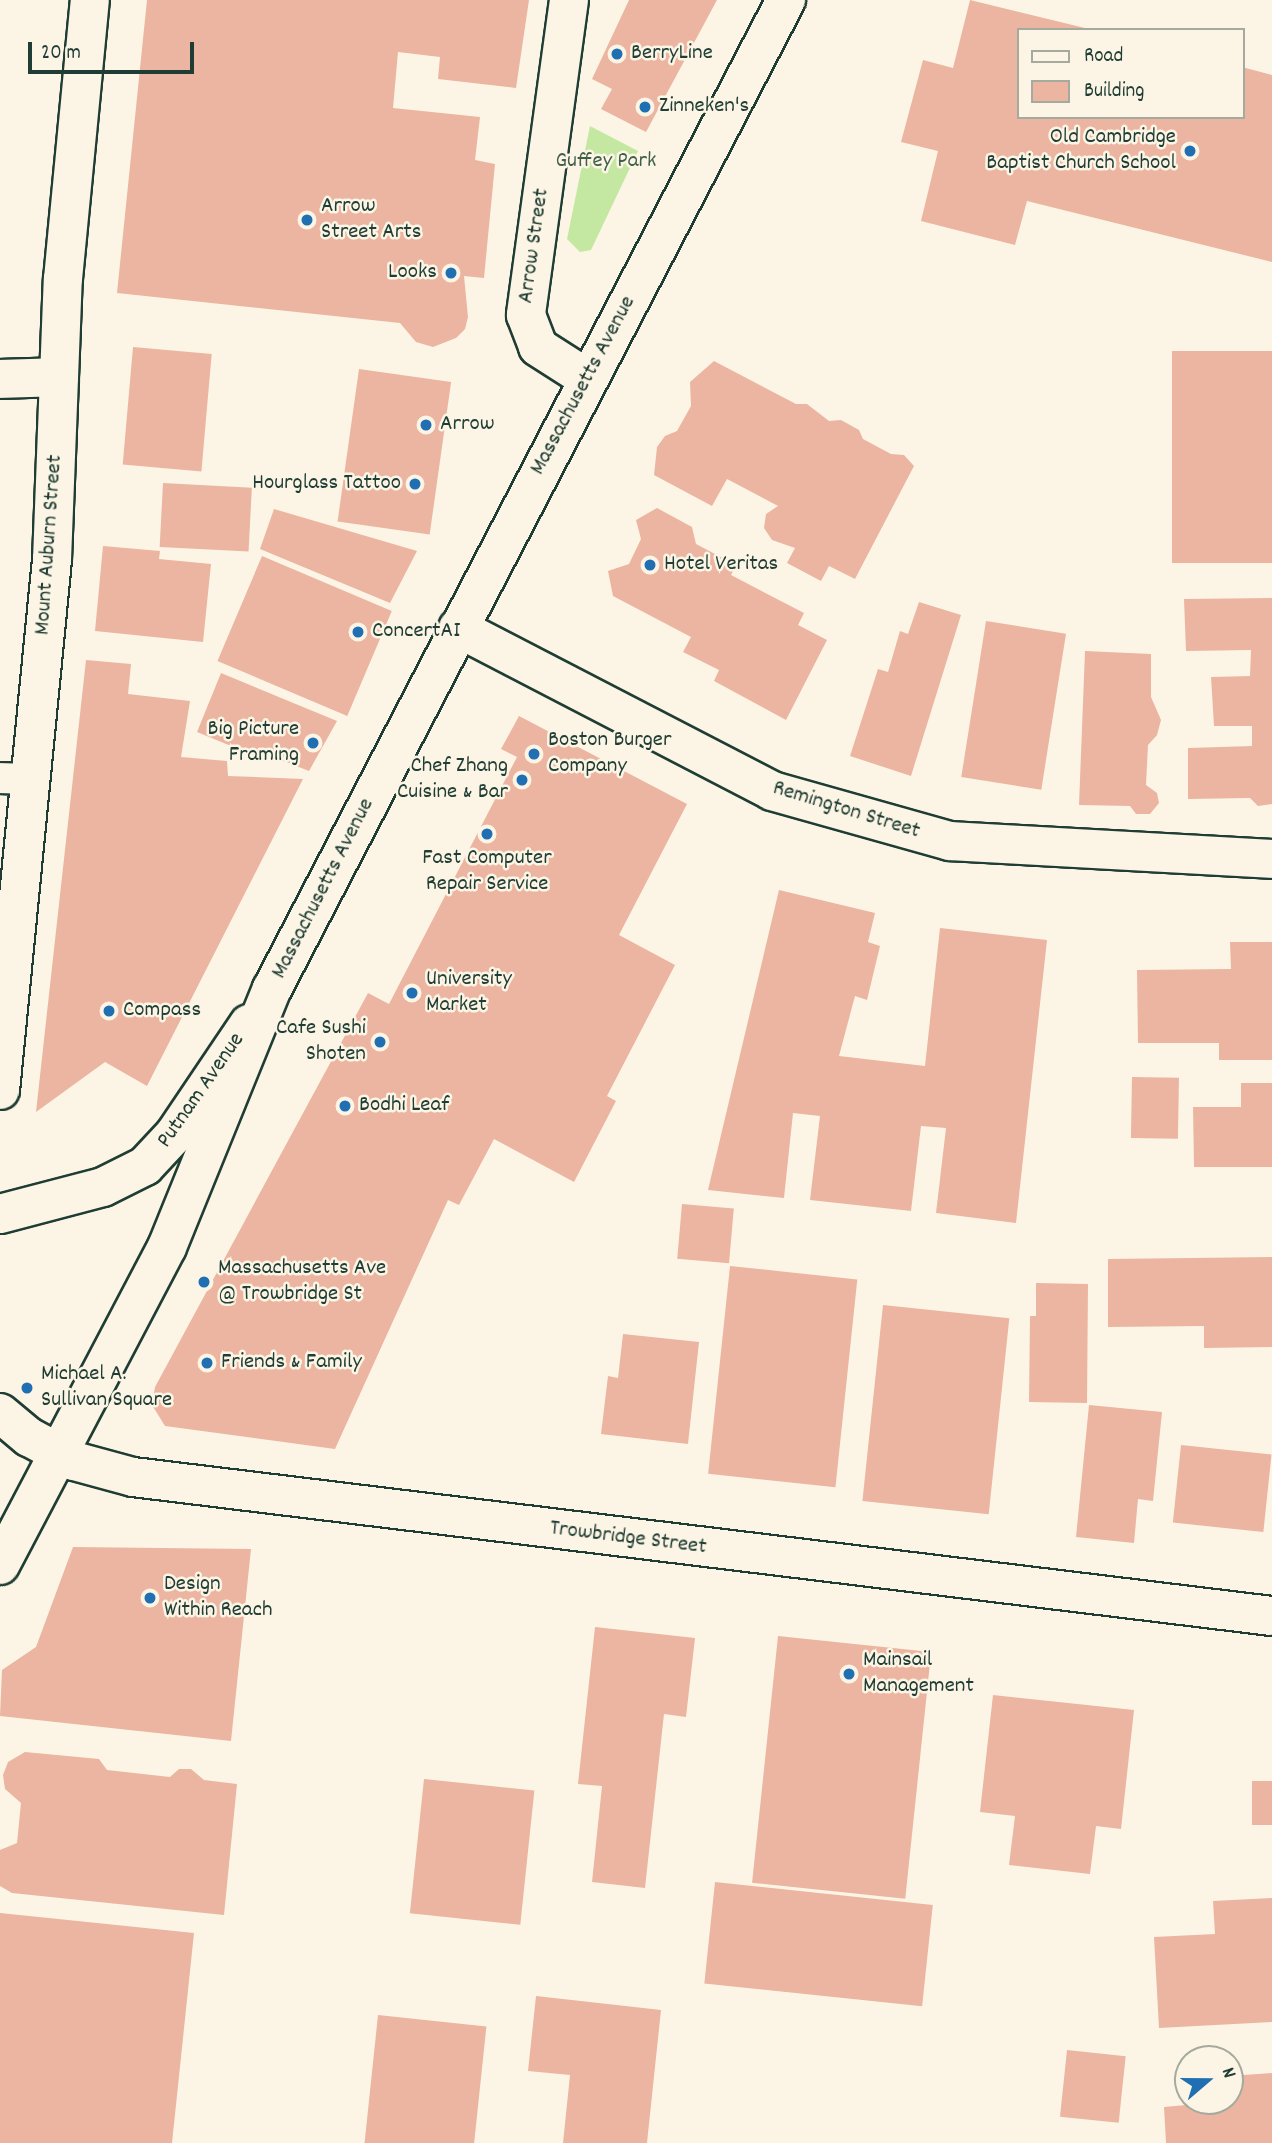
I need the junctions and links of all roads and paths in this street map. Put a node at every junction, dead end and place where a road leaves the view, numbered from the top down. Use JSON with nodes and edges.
{"nodes":[{"id":1,"x":90,"y":0,"type":"edge"},
{"id":2,"x":569,"y":0,"type":"edge"},
{"id":3,"x":786,"y":0,"type":"edge"},
{"id":4,"x":59,"y":377,"type":"junction"},
{"id":5,"x":0,"y":379,"type":"edge"},
{"id":6,"x":588,"y":379,"type":"junction"},
{"id":7,"x":458,"y":628,"type":"junction"},
{"id":8,"x":16,"y":779,"type":"edge"},
{"id":9,"x":1272,"y":859,"type":"edge"},
{"id":10,"x":272,"y":989,"type":"junction"},
{"id":11,"x":0,"y":1090,"type":"edge"},
{"id":12,"x":0,"y":1214,"type":"edge"},
{"id":13,"x":0,"y":1413,"type":"edge"},
{"id":14,"x":60,"y":1454,"type":"junction"},
{"id":15,"x":0,"y":1565,"type":"edge"},
{"id":16,"x":1272,"y":1616,"type":"edge"}],
"edges":[{"from":1,"to":4,"type":"main road","name":"Mount Auburn Street"},
{"from":2,"to":6,"type":"main road","name":"Arrow Street"},
{"from":3,"to":6,"type":"main road","name":"Massachusetts Avenue"},
{"from":4,"to":5,"type":"main road"},
{"from":4,"to":8,"type":"main road","name":"Mount Auburn Street"},
{"from":6,"to":7,"type":"main road","name":"Massachusetts Avenue"},
{"from":7,"to":9,"type":"main road","name":"Remington Street"},
{"from":7,"to":10,"type":"main road","name":"Massachusetts Avenue"},
{"from":8,"to":11,"type":"main road","name":"Mount Auburn Street"},
{"from":10,"to":12,"type":"main road","name":"Putnam Avenue"},
{"from":10,"to":14,"type":"main road","name":"Massachusetts Avenue"},
{"from":13,"to":14,"type":"main road","name":"Trowbridge Street"},
{"from":14,"to":15,"type":"main road","name":"Massachusetts Avenue"},
{"from":14,"to":16,"type":"main road","name":"Trowbridge Street"}]}
